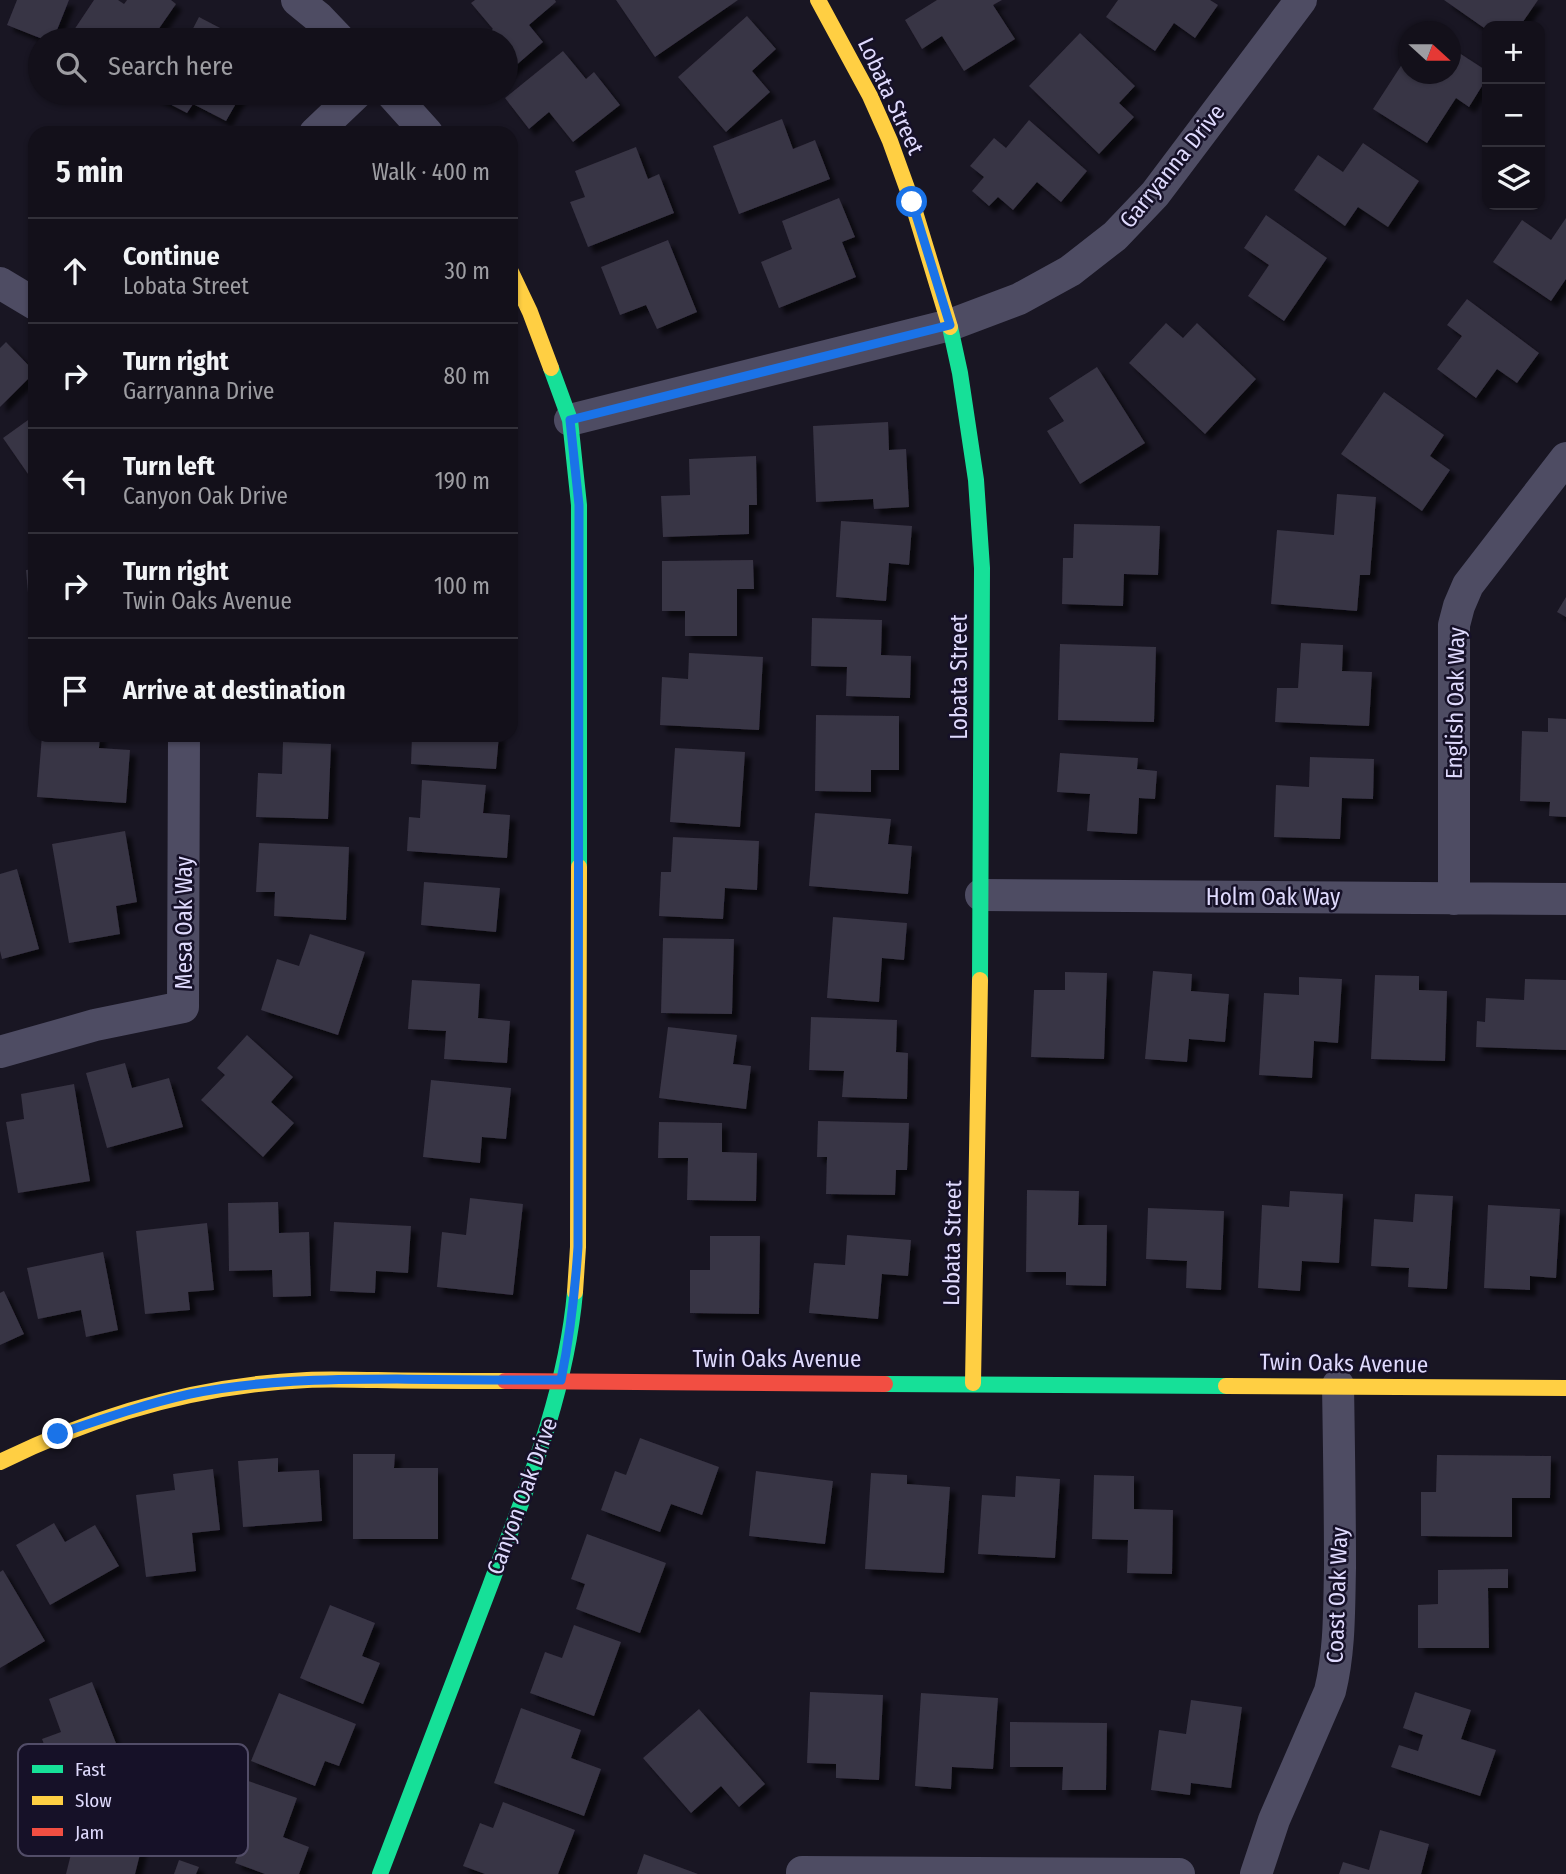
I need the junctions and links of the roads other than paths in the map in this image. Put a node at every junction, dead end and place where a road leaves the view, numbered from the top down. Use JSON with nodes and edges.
{"nodes":[{"id":1,"x":297,"y":0,"type":"edge"},
{"id":2,"x":818,"y":0,"type":"edge"},
{"id":3,"x":1301,"y":0,"type":"edge"},
{"id":4,"x":329,"y":28,"type":"edge"},
{"id":5,"x":345,"y":105,"type":"edge"},
{"id":6,"x":402,"y":105,"type":"edge"},
{"id":7,"x":322,"y":126,"type":"edge"},
{"id":8,"x":421,"y":126,"type":"edge"},
{"id":9,"x":0,"y":283,"type":"edge"},
{"id":10,"x":518,"y":287,"type":"edge"},
{"id":11,"x":28,"y":300,"type":"edge"},
{"id":12,"x":950,"y":325,"type":"junction"},
{"id":13,"x":570,"y":420,"type":"junction"},
{"id":14,"x":1566,"y":458,"type":"edge"},
{"id":15,"x":184,"y":742,"type":"edge"},
{"id":16,"x":981,"y":895,"type":"junction"},
{"id":17,"x":1454,"y":899,"type":"junction"},
{"id":18,"x":1566,"y":899,"type":"edge"},
{"id":19,"x":0,"y":1052,"type":"edge"},
{"id":20,"x":561,"y":1380,"type":"junction"},
{"id":21,"x":973,"y":1383,"type":"junction"},
{"id":22,"x":1338,"y":1385,"type":"junction"},
{"id":23,"x":1566,"y":1388,"type":"edge"},
{"id":24,"x":0,"y":1462,"type":"edge"},
{"id":25,"x":380,"y":1874,"type":"edge"},
{"id":26,"x":802,"y":1874,"type":"edge"},
{"id":27,"x":1179,"y":1874,"type":"edge"},
{"id":28,"x":1256,"y":1874,"type":"edge"}],
"edges":[{"from":1,"to":4,"type":"street"},
{"from":2,"to":12,"type":"street","name":"Lobata Street"},
{"from":3,"to":12,"type":"street","name":"Garryanna Drive"},
{"from":5,"to":7,"type":"street"},
{"from":6,"to":8,"type":"street"},
{"from":9,"to":11,"type":"street"},
{"from":10,"to":13,"type":"street","name":"Canyon Oak Drive"},
{"from":12,"to":13,"type":"street","name":"Garryanna Drive"},
{"from":12,"to":16,"type":"street","name":"Lobata Street"},
{"from":13,"to":20,"type":"street","name":"Canyon Oak Drive"},
{"from":14,"to":17,"type":"street","name":"English Oak Way"},
{"from":15,"to":19,"type":"street","name":"Mesa Oak Way"},
{"from":16,"to":17,"type":"street","name":"Holm Oak Way"},
{"from":16,"to":21,"type":"street","name":"Lobata Street"},
{"from":17,"to":18,"type":"street","name":"Holm Oak Way"},
{"from":20,"to":21,"type":"street","name":"Twin Oaks Avenue"},
{"from":20,"to":24,"type":"street","name":"Twin Oaks Avenue"},
{"from":20,"to":25,"type":"street","name":"Canyon Oak Drive"},
{"from":21,"to":22,"type":"street","name":"Twin Oaks Avenue"},
{"from":22,"to":23,"type":"street","name":"Twin Oaks Avenue"},
{"from":22,"to":28,"type":"street","name":"Coast Oak Way"},
{"from":26,"to":27,"type":"street"}]}
